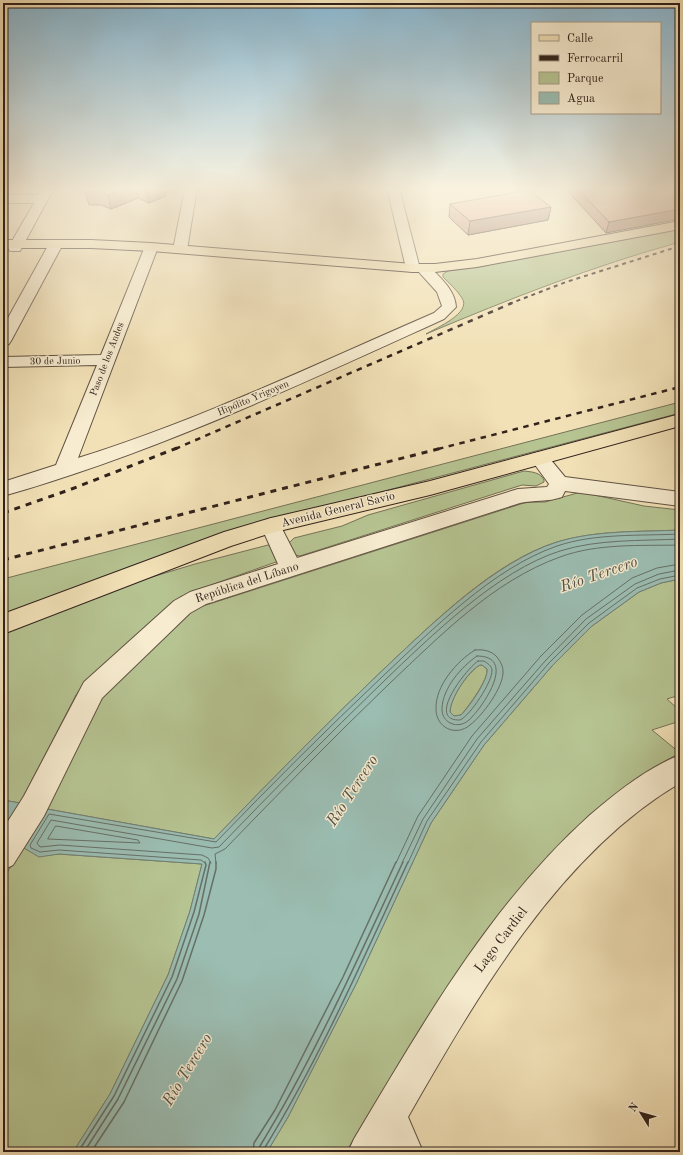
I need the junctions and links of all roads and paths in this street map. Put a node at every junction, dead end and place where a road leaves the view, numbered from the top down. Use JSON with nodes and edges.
{"nodes":[{"id":1,"x":181,"y":242,"type":"edge"},
{"id":2,"x":410,"y":242,"type":"edge"},
{"id":3,"x":592,"y":242,"type":"edge"},
{"id":4,"x":56,"y":244,"type":"junction"},
{"id":5,"x":10,"y":246,"type":"edge"},
{"id":6,"x":151,"y":247,"type":"junction"},
{"id":7,"x":180,"y":250,"type":"junction"},
{"id":8,"x":418,"y":268,"type":"junction"},
{"id":9,"x":3,"y":341,"type":"edge"},
{"id":10,"x":106,"y":360,"type":"junction"},
{"id":11,"x":3,"y":362,"type":"edge"},
{"id":12,"x":680,"y":420,"type":"edge"},
{"id":13,"x":539,"y":458,"type":"junction"},
{"id":14,"x":64,"y":470,"type":"junction"},
{"id":15,"x":559,"y":483,"type":"junction"},
{"id":16,"x":3,"y":489,"type":"edge"},
{"id":17,"x":680,"y":499,"type":"edge"},
{"id":18,"x":273,"y":532,"type":"junction"},
{"id":19,"x":291,"y":569,"type":"junction"},
{"id":20,"x":3,"y":624,"type":"edge"},
{"id":21,"x":680,"y":768,"type":"edge"},
{"id":22,"x":7,"y":850,"type":"edge"},
{"id":23,"x":389,"y":1115,"type":"junction"},
{"id":24,"x":367,"y":1152,"type":"edge"},
{"id":25,"x":404,"y":1152,"type":"edge"}],
"edges":[{"from":1,"to":7,"type":"street"},
{"from":2,"to":8,"type":"street"},
{"from":3,"to":8,"type":"main road"},
{"from":4,"to":5,"type":"main road"},
{"from":4,"to":6,"type":"main road"},
{"from":4,"to":9,"type":"street"},
{"from":6,"to":7,"type":"main road"},
{"from":6,"to":10,"type":"street","name":"Paso de los Andes"},
{"from":7,"to":8,"type":"main road"},
{"from":8,"to":14,"type":"street","name":"Hipólito Yrigoyen"},
{"from":10,"to":11,"type":"street","name":"30 de Junio"},
{"from":10,"to":14,"type":"street","name":"Paso de los Andes"},
{"from":12,"to":13,"type":"main road"},
{"from":13,"to":15,"type":"street"},
{"from":13,"to":18,"type":"main road"},
{"from":14,"to":16,"type":"street","name":"Hipólito Yrigoyen"},
{"from":15,"to":17,"type":"street"},
{"from":15,"to":19,"type":"street","name":"República del Líbano"},
{"from":18,"to":19,"type":"street"},
{"from":18,"to":20,"type":"main road"},
{"from":19,"to":22,"type":"street","name":"República del Líbano"},
{"from":21,"to":23,"type":"street","name":"Lago Cardiel"},
{"from":23,"to":24,"type":"street","name":"Lago Cardiel"},
{"from":23,"to":25,"type":"street"}]}
